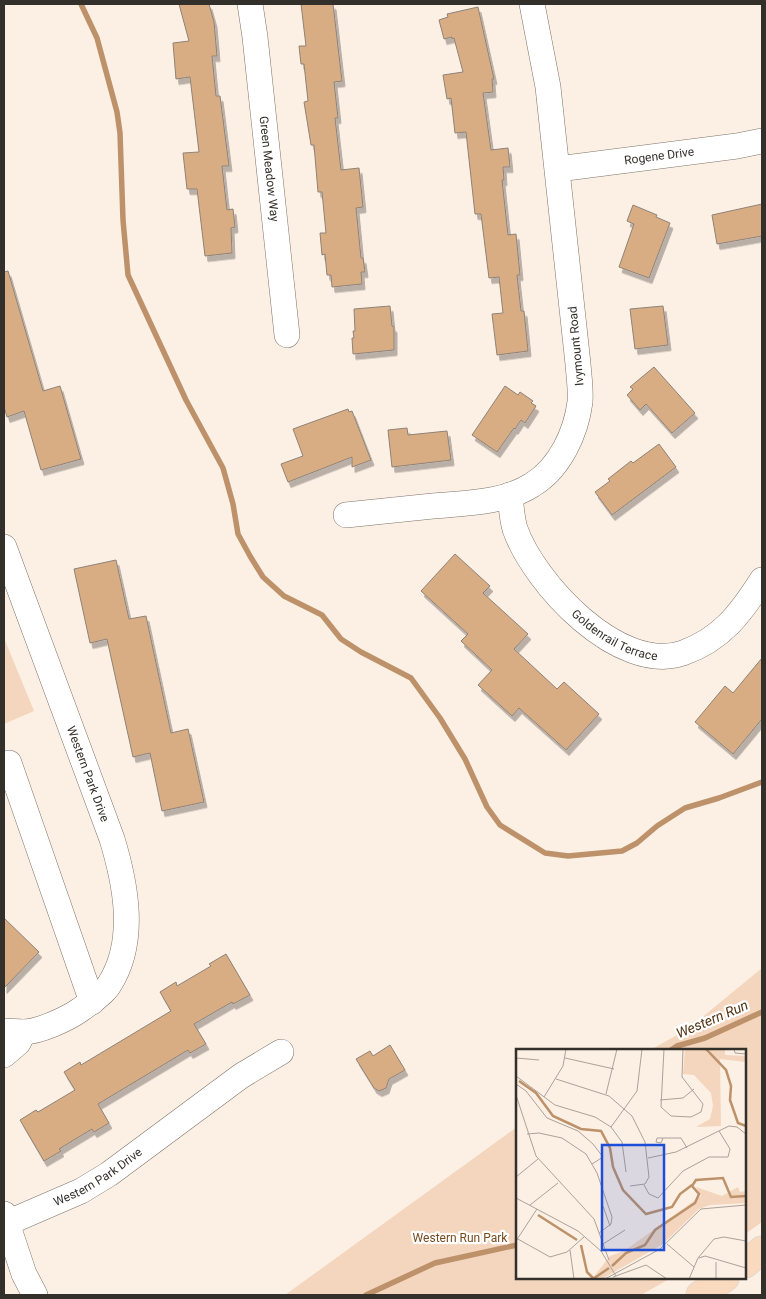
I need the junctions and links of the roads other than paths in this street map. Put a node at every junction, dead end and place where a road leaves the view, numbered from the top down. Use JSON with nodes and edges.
{"nodes":[{"id":1,"x":250,"y":4,"type":"edge"},
{"id":2,"x":532,"y":4,"type":"edge"},
{"id":3,"x":762,"y":141,"type":"edge"},
{"id":4,"x":558,"y":169,"type":"junction"},
{"id":5,"x":287,"y":335,"type":"dead end"},
{"id":6,"x":510,"y":496,"type":"junction"},
{"id":7,"x":346,"y":515,"type":"dead end"},
{"id":8,"x":4,"y":546,"type":"edge"},
{"id":9,"x":762,"y":580,"type":"edge"},
{"id":10,"x":8,"y":763,"type":"dead end"},
{"id":11,"x":92,"y":1002,"type":"junction"},
{"id":12,"x":14,"y":1032,"type":"edge"},
{"id":13,"x":281,"y":1052,"type":"dead end"},
{"id":14,"x":4,"y":1055,"type":"edge"},
{"id":15,"x":5,"y":1219,"type":"edge"},
{"id":16,"x":762,"y":1250,"type":"edge"},
{"id":17,"x":746,"y":1263,"type":"edge"},
{"id":18,"x":724,"y":1279,"type":"edge"},
{"id":19,"x":27,"y":1288,"type":"edge"},
{"id":20,"x":700,"y":1295,"type":"edge"}],
"edges":[{"from":1,"to":5,"type":"street","name":"Green Meadow Way"},
{"from":2,"to":4,"type":"street","name":"Ivymount Road"},
{"from":3,"to":4,"type":"street","name":"Rogene Drive"},
{"from":4,"to":6,"type":"street","name":"Ivymount Road"},
{"from":6,"to":7,"type":"street","name":"Ivymount Road"},
{"from":6,"to":9,"type":"street","name":"Goldenrail Terrace"},
{"from":8,"to":11,"type":"street","name":"Western Park Drive"},
{"from":10,"to":11,"type":"street"},
{"from":11,"to":12,"type":"street","name":"Western Park Drive"},
{"from":12,"to":14,"type":"street","name":"Western Park Drive"},
{"from":13,"to":15,"type":"street","name":"Western Park Drive"},
{"from":15,"to":19,"type":"street"},
{"from":16,"to":17,"type":"main road"},
{"from":18,"to":20,"type":"main road"}]}
